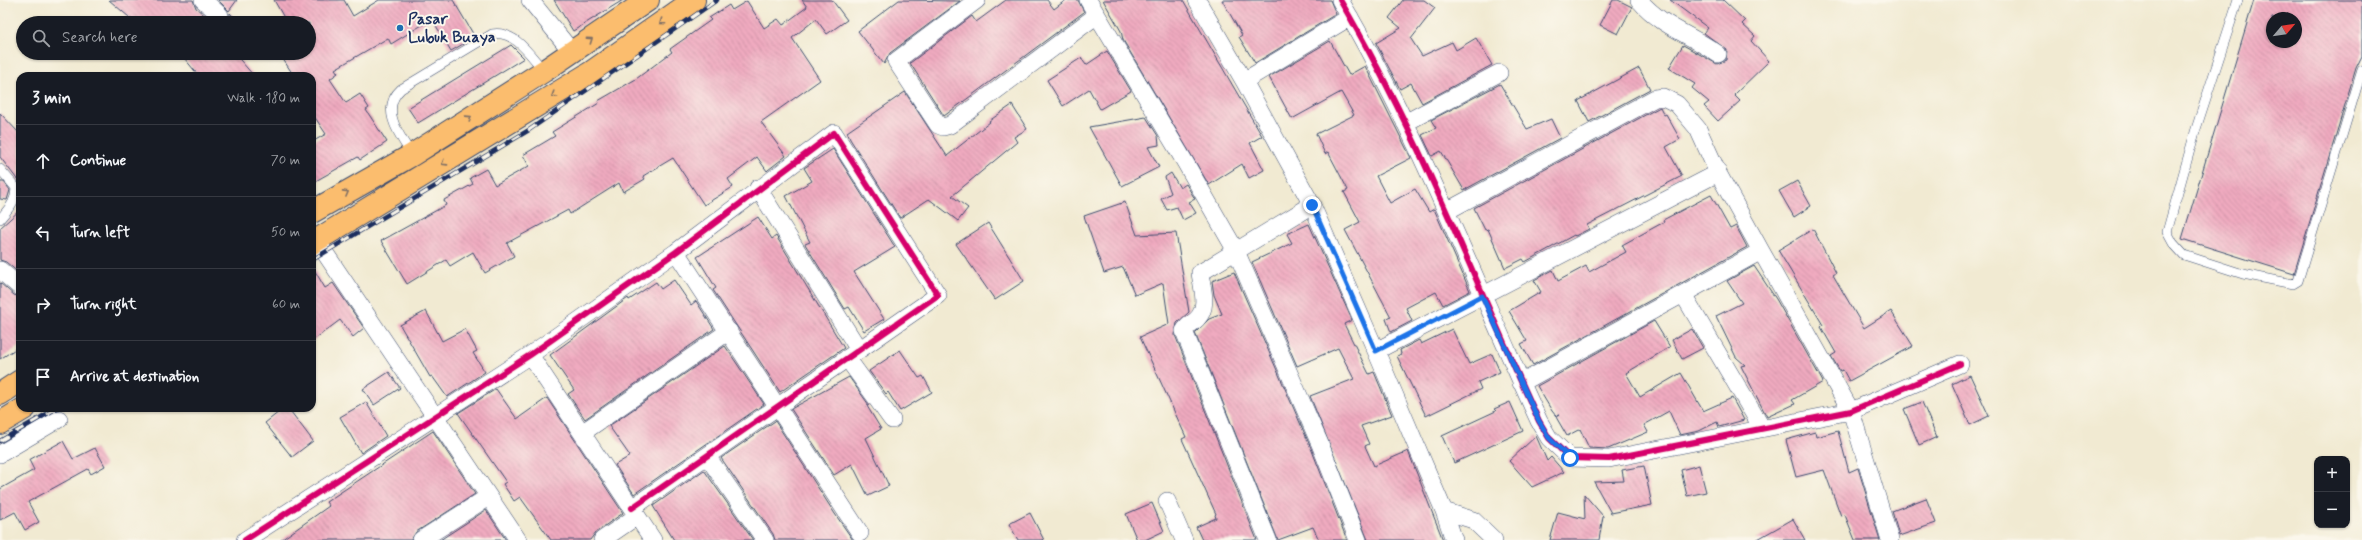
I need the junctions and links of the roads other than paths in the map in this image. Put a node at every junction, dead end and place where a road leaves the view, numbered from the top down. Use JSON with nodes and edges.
{"nodes":[{"id":1,"x":203,"y":0,"type":"edge"},
{"id":2,"x":530,"y":0,"type":"edge"},
{"id":3,"x":648,"y":0,"type":"edge"},
{"id":4,"x":694,"y":0,"type":"edge"},
{"id":5,"x":977,"y":0,"type":"edge"},
{"id":6,"x":1088,"y":0,"type":"edge"},
{"id":7,"x":1197,"y":0,"type":"edge"},
{"id":8,"x":1340,"y":0,"type":"edge"},
{"id":9,"x":1639,"y":0,"type":"edge"},
{"id":10,"x":2238,"y":0,"type":"edge"},
{"id":11,"x":220,"y":15,"type":"dead end"},
{"id":12,"x":1097,"y":15,"type":"junction"},
{"id":13,"x":1350,"y":17,"type":"junction"},
{"id":14,"x":572,"y":52,"type":"junction"},
{"id":15,"x":1718,"y":54,"type":"dead end"},
{"id":16,"x":2362,"y":70,"type":"edge"},
{"id":17,"x":544,"y":71,"type":"junction"},
{"id":18,"x":1499,"y":73,"type":"dead end"},
{"id":19,"x":1244,"y":81,"type":"junction"},
{"id":20,"x":1405,"y":123,"type":"junction"},
{"id":21,"x":412,"y":155,"type":"junction"},
{"id":22,"x":0,"y":169,"type":"edge"},
{"id":23,"x":1718,"y":173,"type":"junction"},
{"id":24,"x":758,"y":188,"type":"junction"},
{"id":25,"x":1312,"y":205,"type":"junction"},
{"id":26,"x":316,"y":210,"type":"edge"},
{"id":27,"x":1447,"y":211,"type":"junction"},
{"id":28,"x":0,"y":218,"type":"edge"},
{"id":29,"x":316,"y":241,"type":"edge"},
{"id":30,"x":316,"y":245,"type":"edge"},
{"id":31,"x":1236,"y":251,"type":"junction"},
{"id":32,"x":1761,"y":251,"type":"junction"},
{"id":33,"x":676,"y":252,"type":"junction"},
{"id":34,"x":0,"y":270,"type":"edge"},
{"id":35,"x":16,"y":284,"type":"edge"},
{"id":36,"x":1682,"y":294,"type":"junction"},
{"id":37,"x":1482,"y":296,"type":"junction"},
{"id":38,"x":729,"y":331,"type":"junction"},
{"id":39,"x":1376,"y":351,"type":"junction"},
{"id":40,"x":853,"y":354,"type":"junction"},
{"id":41,"x":530,"y":355,"type":"junction"},
{"id":42,"x":1960,"y":364,"type":"dead end"},
{"id":43,"x":1521,"y":382,"type":"junction"},
{"id":44,"x":16,"y":384,"type":"edge"},
{"id":45,"x":0,"y":394,"type":"edge"},
{"id":46,"x":779,"y":406,"type":"junction"},
{"id":47,"x":1851,"y":411,"type":"junction"},
{"id":48,"x":18,"y":412,"type":"edge"},
{"id":49,"x":59,"y":419,"type":"dead end"},
{"id":50,"x":434,"y":419,"type":"junction"},
{"id":51,"x":892,"y":420,"type":"dead end"},
{"id":52,"x":0,"y":423,"type":"edge"},
{"id":53,"x":1762,"y":428,"type":"junction"},
{"id":54,"x":582,"y":433,"type":"junction"},
{"id":55,"x":0,"y":454,"type":"edge"},
{"id":56,"x":707,"y":456,"type":"junction"},
{"id":57,"x":488,"y":496,"type":"junction"},
{"id":58,"x":1167,"y":501,"type":"dead end"},
{"id":59,"x":1444,"y":511,"type":"junction"},
{"id":60,"x":634,"y":512,"type":"junction"},
{"id":61,"x":860,"y":533,"type":"dead end"},
{"id":62,"x":245,"y":540,"type":"edge"},
{"id":63,"x":421,"y":540,"type":"edge"},
{"id":64,"x":518,"y":540,"type":"edge"},
{"id":65,"x":602,"y":540,"type":"edge"},
{"id":66,"x":653,"y":540,"type":"edge"},
{"id":67,"x":764,"y":540,"type":"edge"},
{"id":68,"x":1184,"y":540,"type":"edge"},
{"id":69,"x":1268,"y":540,"type":"edge"},
{"id":70,"x":1358,"y":540,"type":"edge"},
{"id":71,"x":1454,"y":540,"type":"edge"},
{"id":72,"x":1494,"y":540,"type":"edge"},
{"id":73,"x":1890,"y":540,"type":"edge"}],
"edges":[{"from":1,"to":11,"type":"street"},
{"from":2,"to":14,"type":"street"},
{"from":14,"to":3,"type":"highway","one_way":true},
{"from":4,"to":29,"type":"highway","one_way":true},
{"from":5,"to":12,"type":"street"},
{"from":6,"to":12,"type":"street"},
{"from":7,"to":19,"type":"street"},
{"from":8,"to":13,"type":"street"},
{"from":9,"to":15,"type":"street"},
{"from":10,"to":16,"type":"lane"},
{"from":12,"to":31,"type":"street"},
{"from":13,"to":19,"type":"street"},
{"from":13,"to":20,"type":"street"},
{"from":14,"to":17,"type":"highway"},
{"from":21,"to":17,"type":"highway","one_way":true},
{"from":17,"to":21,"type":"lane"},
{"from":18,"to":20,"type":"street"},
{"from":19,"to":25,"type":"street"},
{"from":20,"to":27,"type":"street"},
{"from":26,"to":21,"type":"highway","one_way":true},
{"from":22,"to":28,"type":"lane"},
{"from":23,"to":27,"type":"street"},
{"from":23,"to":32,"type":"street"},
{"from":23,"to":37,"type":"street"},
{"from":24,"to":33,"type":"street"},
{"from":24,"to":40,"type":"street"},
{"from":24,"to":40,"type":"street"},
{"from":25,"to":31,"type":"street"},
{"from":25,"to":39,"type":"street"},
{"from":27,"to":37,"type":"street"},
{"from":30,"to":50,"type":"street"},
{"from":31,"to":69,"type":"street"},
{"from":31,"to":70,"type":"street"},
{"from":32,"to":36,"type":"street"},
{"from":32,"to":47,"type":"street"},
{"from":33,"to":38,"type":"street"},
{"from":33,"to":41,"type":"street"},
{"from":34,"to":35,"type":"street"},
{"from":36,"to":43,"type":"street"},
{"from":36,"to":53,"type":"street"},
{"from":37,"to":39,"type":"street"},
{"from":37,"to":43,"type":"street"},
{"from":38,"to":46,"type":"street"},
{"from":38,"to":54,"type":"street"},
{"from":39,"to":59,"type":"street"},
{"from":40,"to":46,"type":"street"},
{"from":40,"to":51,"type":"street"},
{"from":41,"to":50,"type":"street"},
{"from":41,"to":54,"type":"street"},
{"from":42,"to":47,"type":"street"},
{"from":43,"to":53,"type":"street"},
{"from":44,"to":45,"type":"highway"},
{"from":46,"to":56,"type":"street"},
{"from":46,"to":61,"type":"street"},
{"from":47,"to":53,"type":"street"},
{"from":47,"to":73,"type":"street"},
{"from":48,"to":52,"type":"highway"},
{"from":49,"to":55,"type":"street"},
{"from":50,"to":57,"type":"street"},
{"from":50,"to":62,"type":"street"},
{"from":54,"to":60,"type":"street"},
{"from":56,"to":60,"type":"street"},
{"from":56,"to":67,"type":"street"},
{"from":57,"to":63,"type":"street"},
{"from":57,"to":64,"type":"street"},
{"from":58,"to":68,"type":"street"},
{"from":59,"to":71,"type":"street"},
{"from":59,"to":72,"type":"street"},
{"from":60,"to":65,"type":"street"},
{"from":60,"to":66,"type":"street"}]}
